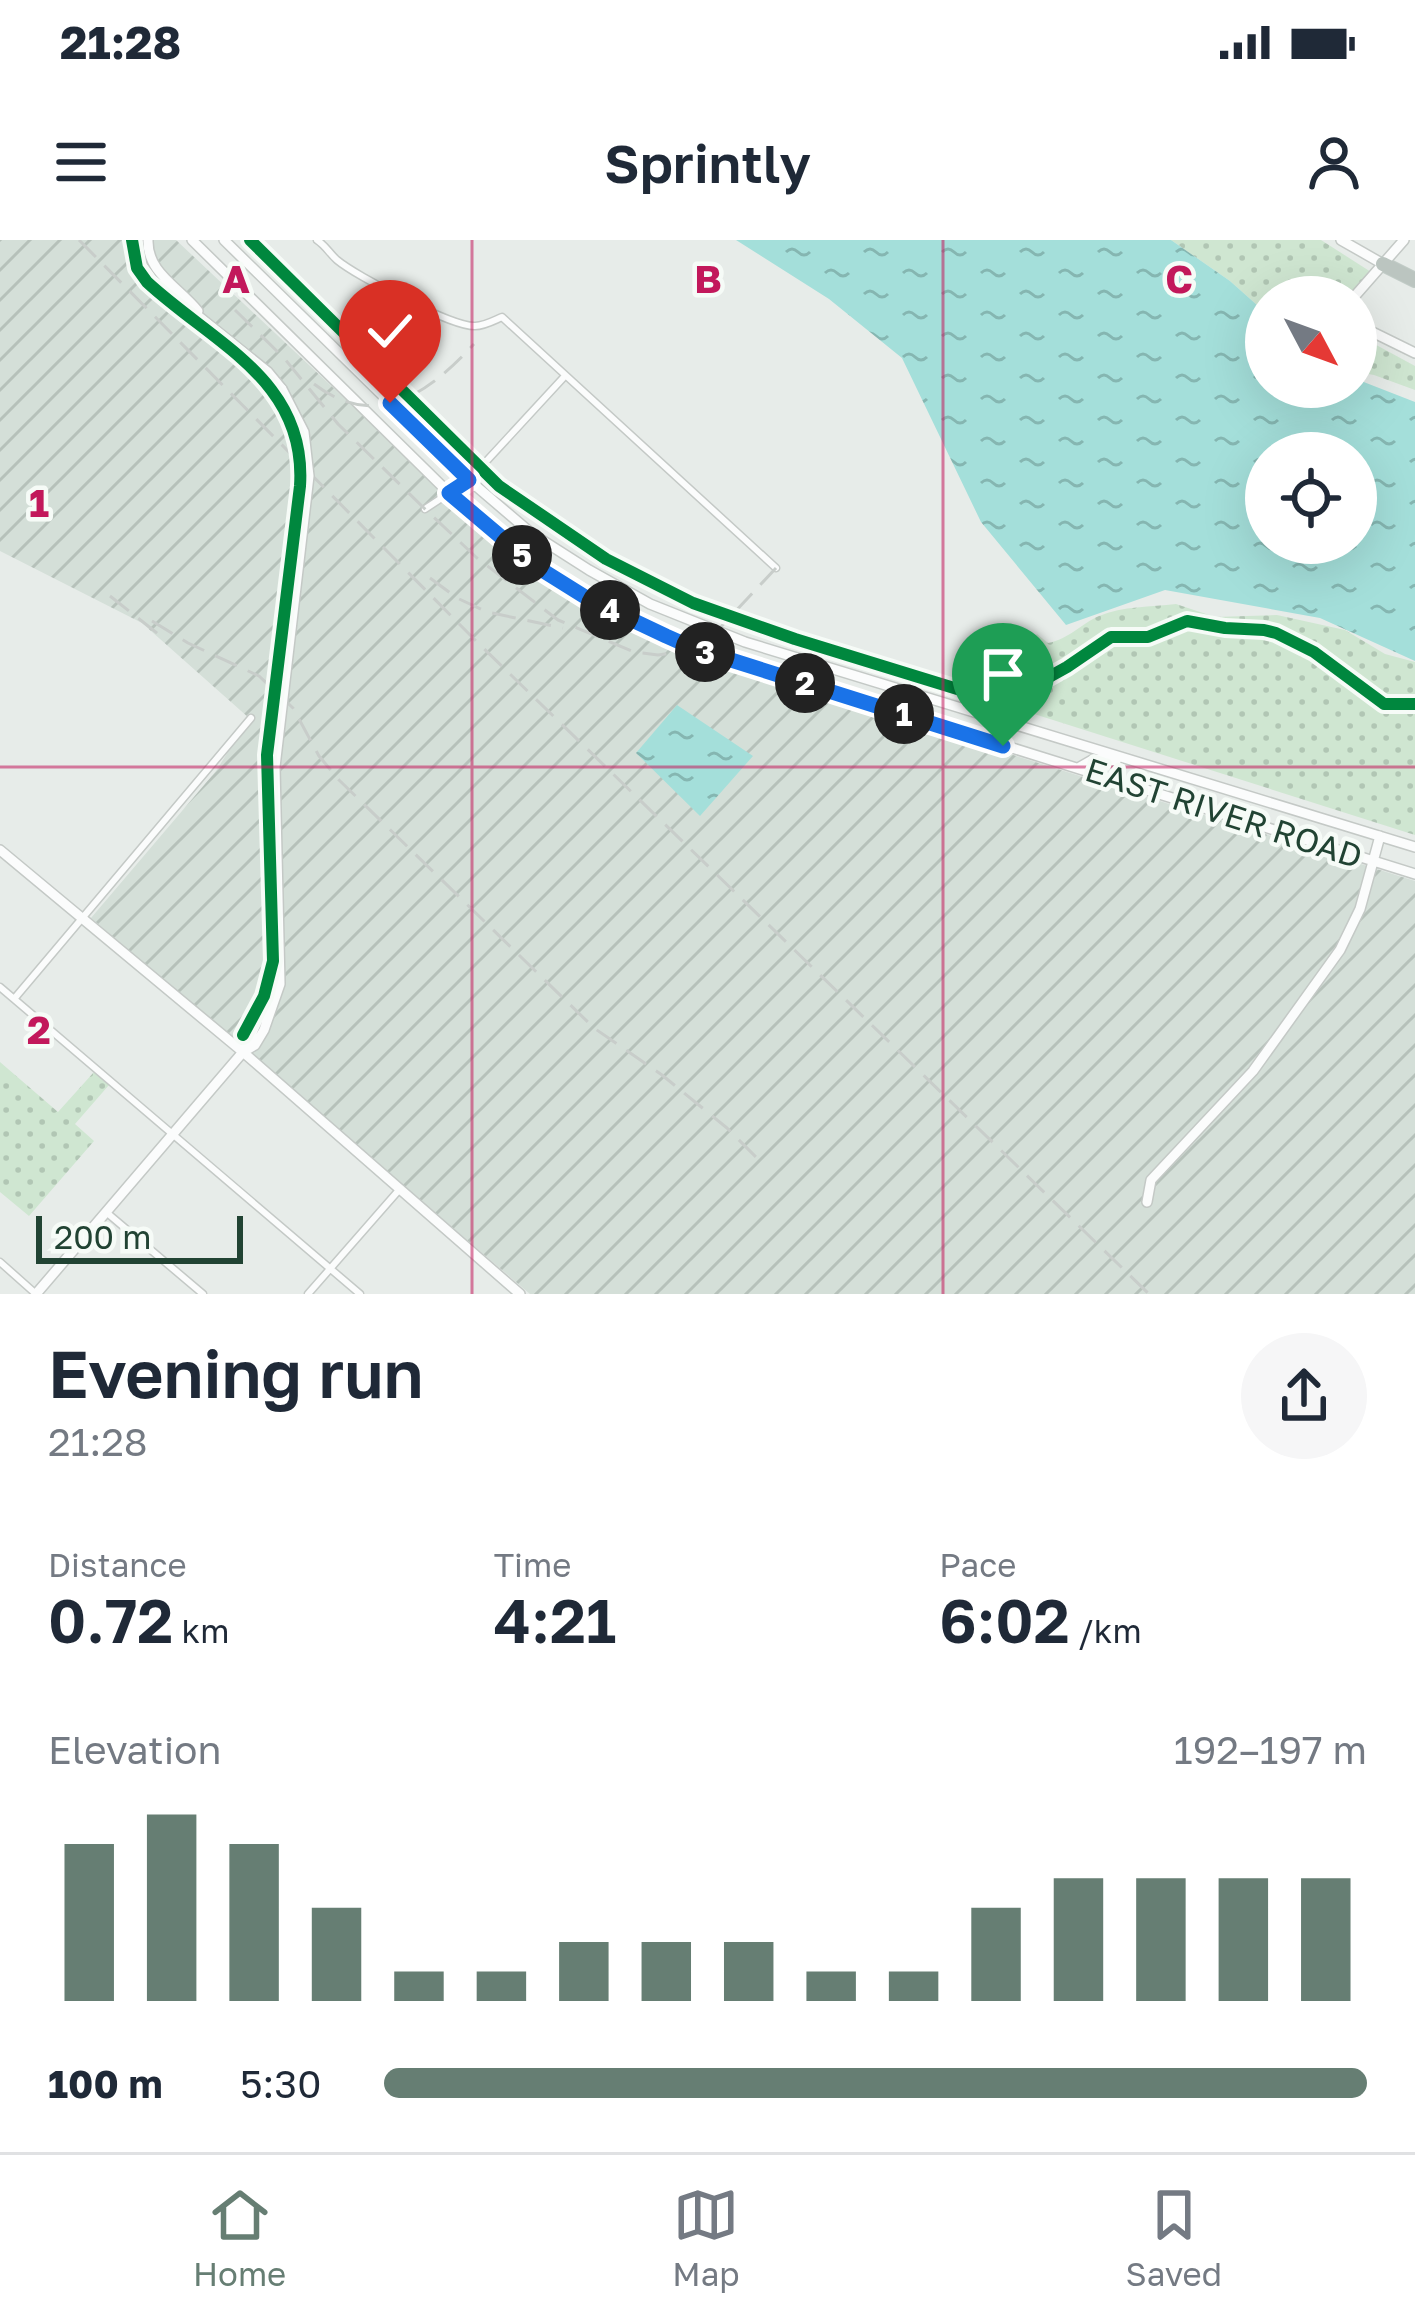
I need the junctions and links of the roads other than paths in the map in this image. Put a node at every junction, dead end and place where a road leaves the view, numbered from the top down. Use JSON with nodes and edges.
{"nodes":[{"id":1,"x":138,"y":240,"type":"edge"},
{"id":2,"x":148,"y":240,"type":"edge"},
{"id":3,"x":192,"y":240,"type":"edge"},
{"id":4,"x":224,"y":240,"type":"edge"},
{"id":5,"x":317,"y":240,"type":"edge"},
{"id":6,"x":1341,"y":240,"type":"edge"},
{"id":7,"x":1402,"y":242,"type":"edge"},
{"id":8,"x":1383,"y":264,"type":"junction"},
{"id":9,"x":1372,"y":276,"type":"edge"},
{"id":10,"x":1415,"y":280,"type":"edge"},
{"id":11,"x":206,"y":320,"type":"junction"},
{"id":12,"x":1377,"y":334,"type":"edge"},
{"id":13,"x":1415,"y":353,"type":"edge"},
{"id":14,"x":564,"y":377,"type":"junction"},
{"id":15,"x":469,"y":480,"type":"junction"},
{"id":16,"x":449,"y":493,"type":"junction"},
{"id":17,"x":425,"y":509,"type":"dead end"},
{"id":18,"x":776,"y":568,"type":"dead end"},
{"id":19,"x":251,"y":718,"type":"dead end"},
{"id":20,"x":1151,"y":766,"type":"junction"},
{"id":21,"x":1080,"y":767,"type":"junction"},
{"id":22,"x":1380,"y":836,"type":"junction"},
{"id":23,"x":1415,"y":847,"type":"edge"},
{"id":24,"x":0,"y":850,"type":"edge"},
{"id":25,"x":1372,"y":861,"type":"junction"},
{"id":26,"x":1415,"y":874,"type":"edge"},
{"id":27,"x":82,"y":919,"type":"junction"},
{"id":28,"x":0,"y":987,"type":"edge"},
{"id":29,"x":14,"y":999,"type":"junction"},
{"id":30,"x":243,"y":1052,"type":"junction"},
{"id":31,"x":173,"y":1135,"type":"junction"},
{"id":32,"x":399,"y":1190,"type":"junction"},
{"id":33,"x":1147,"y":1202,"type":"dead end"},
{"id":34,"x":106,"y":1212,"type":"junction"},
{"id":35,"x":0,"y":1262,"type":"edge"},
{"id":36,"x":330,"y":1268,"type":"junction"},
{"id":37,"x":36,"y":1294,"type":"edge"},
{"id":38,"x":203,"y":1294,"type":"edge"},
{"id":39,"x":308,"y":1294,"type":"edge"},
{"id":40,"x":360,"y":1294,"type":"edge"},
{"id":41,"x":520,"y":1294,"type":"edge"}],
"edges":[{"from":1,"to":11,"type":"street"},
{"from":2,"to":11,"type":"street"},
{"from":3,"to":16,"type":"street","name":"EAST RIVER ROAD"},
{"from":4,"to":15,"type":"street","name":"EAST RIVER ROAD"},
{"from":5,"to":14,"type":"street"},
{"from":6,"to":8,"type":"street"},
{"from":7,"to":8,"type":"street"},
{"from":8,"to":9,"type":"street"},
{"from":8,"to":10,"type":"highway"},
{"from":11,"to":30,"type":"street","bridge":true},
{"from":12,"to":13,"type":"street"},
{"from":14,"to":15,"type":"street"},
{"from":14,"to":18,"type":"street"},
{"from":15,"to":16,"type":"street"},
{"from":15,"to":20,"type":"street","name":"EAST RIVER ROAD"},
{"from":16,"to":17,"type":"street"},
{"from":16,"to":21,"type":"street","name":"EAST RIVER ROAD"},
{"from":19,"to":27,"type":"street"},
{"from":20,"to":21,"type":"street"},
{"from":20,"to":22,"type":"street","name":"EAST RIVER ROAD"},
{"from":21,"to":25,"type":"street","name":"EAST RIVER ROAD"},
{"from":22,"to":23,"type":"street","name":"EAST RIVER ROAD"},
{"from":22,"to":25,"type":"street"},
{"from":24,"to":27,"type":"street"},
{"from":25,"to":26,"type":"street","name":"EAST RIVER ROAD"},
{"from":25,"to":33,"type":"street"},
{"from":27,"to":29,"type":"street"},
{"from":27,"to":30,"type":"street"},
{"from":28,"to":29,"type":"street"},
{"from":29,"to":31,"type":"street"},
{"from":30,"to":31,"type":"street"},
{"from":30,"to":32,"type":"street"},
{"from":31,"to":34,"type":"street"},
{"from":31,"to":36,"type":"street"},
{"from":32,"to":36,"type":"street"},
{"from":32,"to":41,"type":"street"},
{"from":34,"to":37,"type":"street"},
{"from":34,"to":38,"type":"street"},
{"from":35,"to":37,"type":"street"},
{"from":36,"to":39,"type":"street"},
{"from":36,"to":40,"type":"street"}]}
